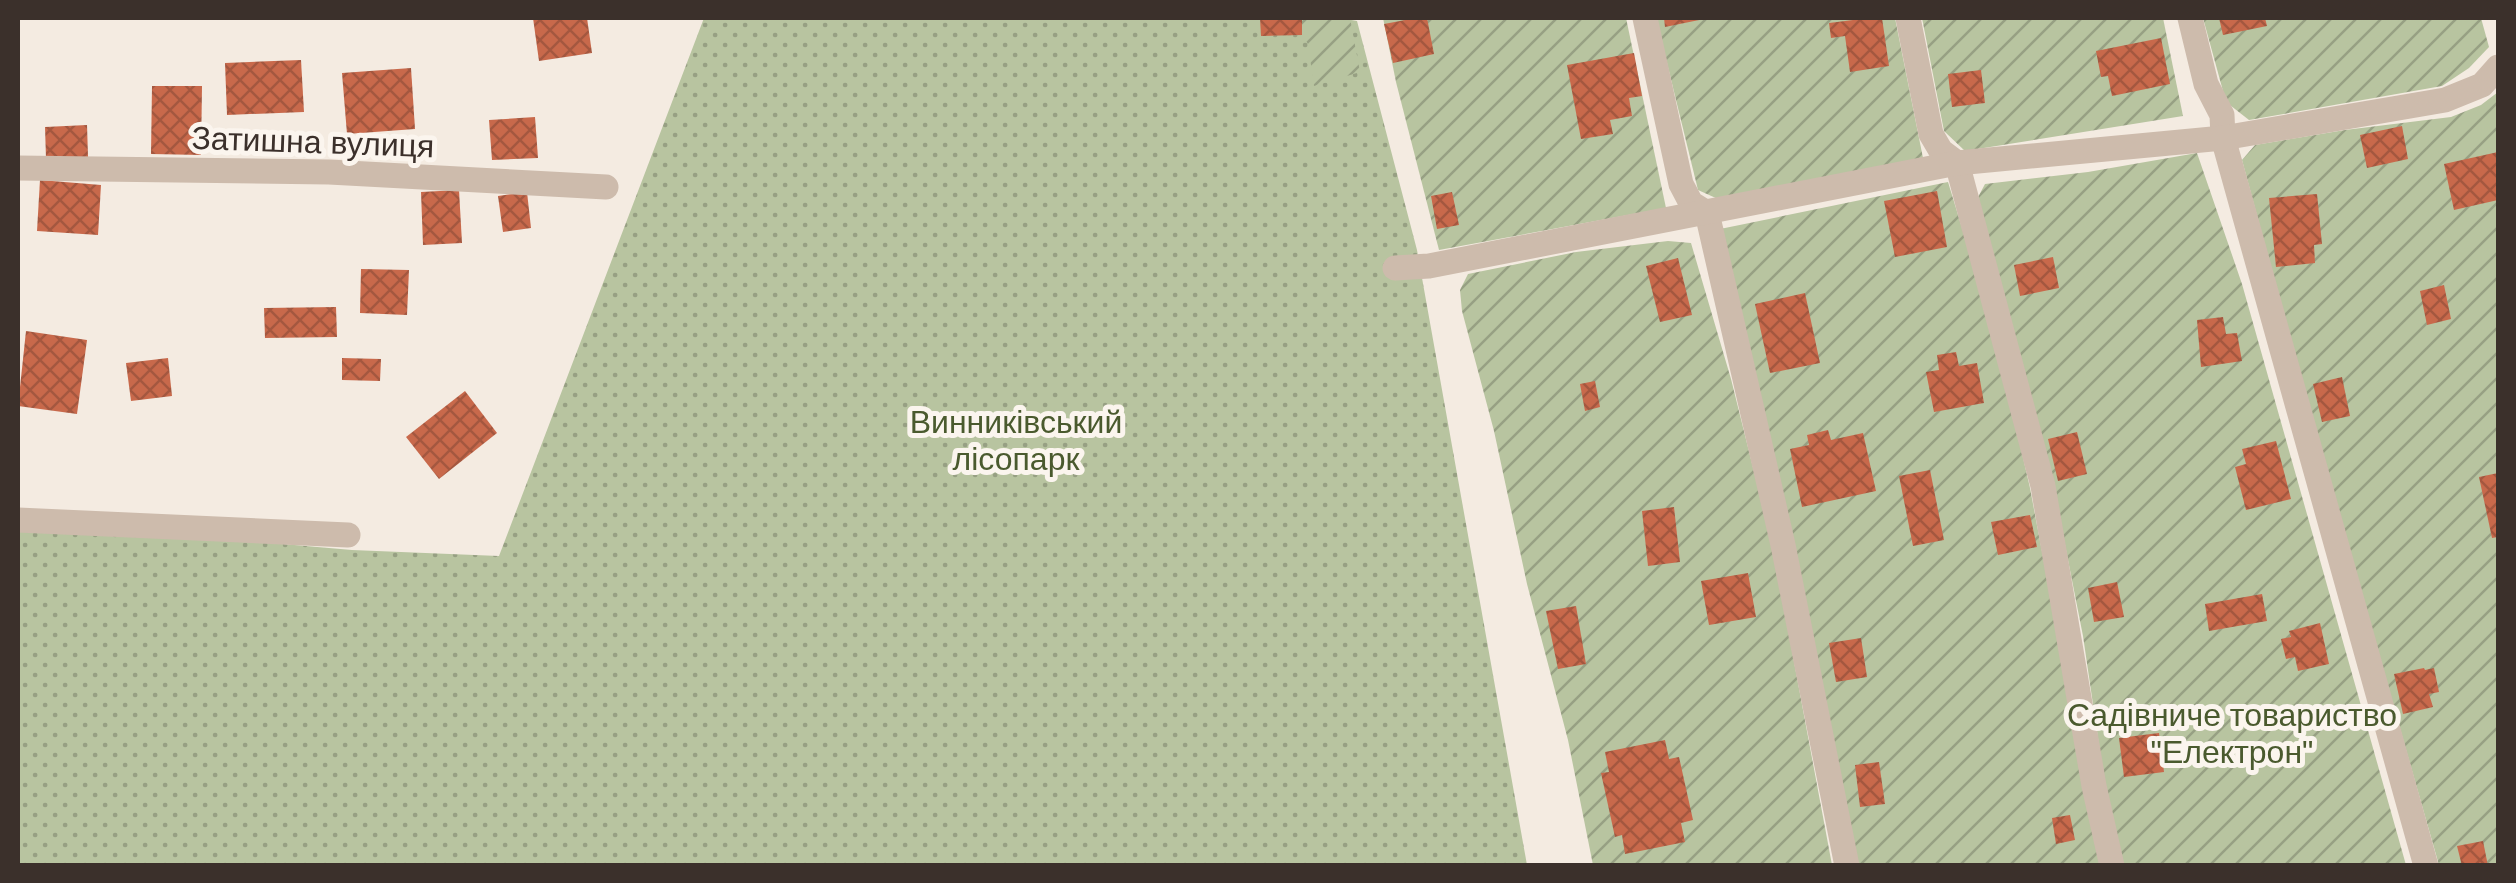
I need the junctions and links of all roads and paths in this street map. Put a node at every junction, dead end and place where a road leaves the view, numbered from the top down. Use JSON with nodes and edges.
{"nodes":[{"id":1,"x":1644,"y":18,"type":"edge"},
{"id":2,"x":1908,"y":18,"type":"edge"},
{"id":3,"x":2190,"y":18,"type":"edge"},
{"id":4,"x":2498,"y":68,"type":"edge"},
{"id":5,"x":2223,"y":138,"type":"junction"},
{"id":6,"x":1957,"y":163,"type":"junction"},
{"id":7,"x":18,"y":168,"type":"edge"},
{"id":8,"x":606,"y":187,"type":"dead end"},
{"id":9,"x":1707,"y":213,"type":"junction"},
{"id":10,"x":1394,"y":268,"type":"dead end"},
{"id":11,"x":18,"y":520,"type":"edge"},
{"id":12,"x":348,"y":535,"type":"dead end"},
{"id":13,"x":1847,"y":866,"type":"edge"},
{"id":14,"x":2112,"y":866,"type":"edge"},
{"id":15,"x":2426,"y":866,"type":"edge"}],
"edges":[{"from":1,"to":9,"type":"lane"},
{"from":2,"to":6,"type":"lane"},
{"from":3,"to":5,"type":"lane"},
{"from":4,"to":5,"type":"lane"},
{"from":5,"to":6,"type":"lane"},
{"from":5,"to":15,"type":"lane"},
{"from":6,"to":9,"type":"lane"},
{"from":6,"to":14,"type":"lane"},
{"from":7,"to":8,"type":"lane","name":"Затишна вулиця"},
{"from":9,"to":10,"type":"lane"},
{"from":9,"to":13,"type":"lane"},
{"from":11,"to":12,"type":"lane"}]}
